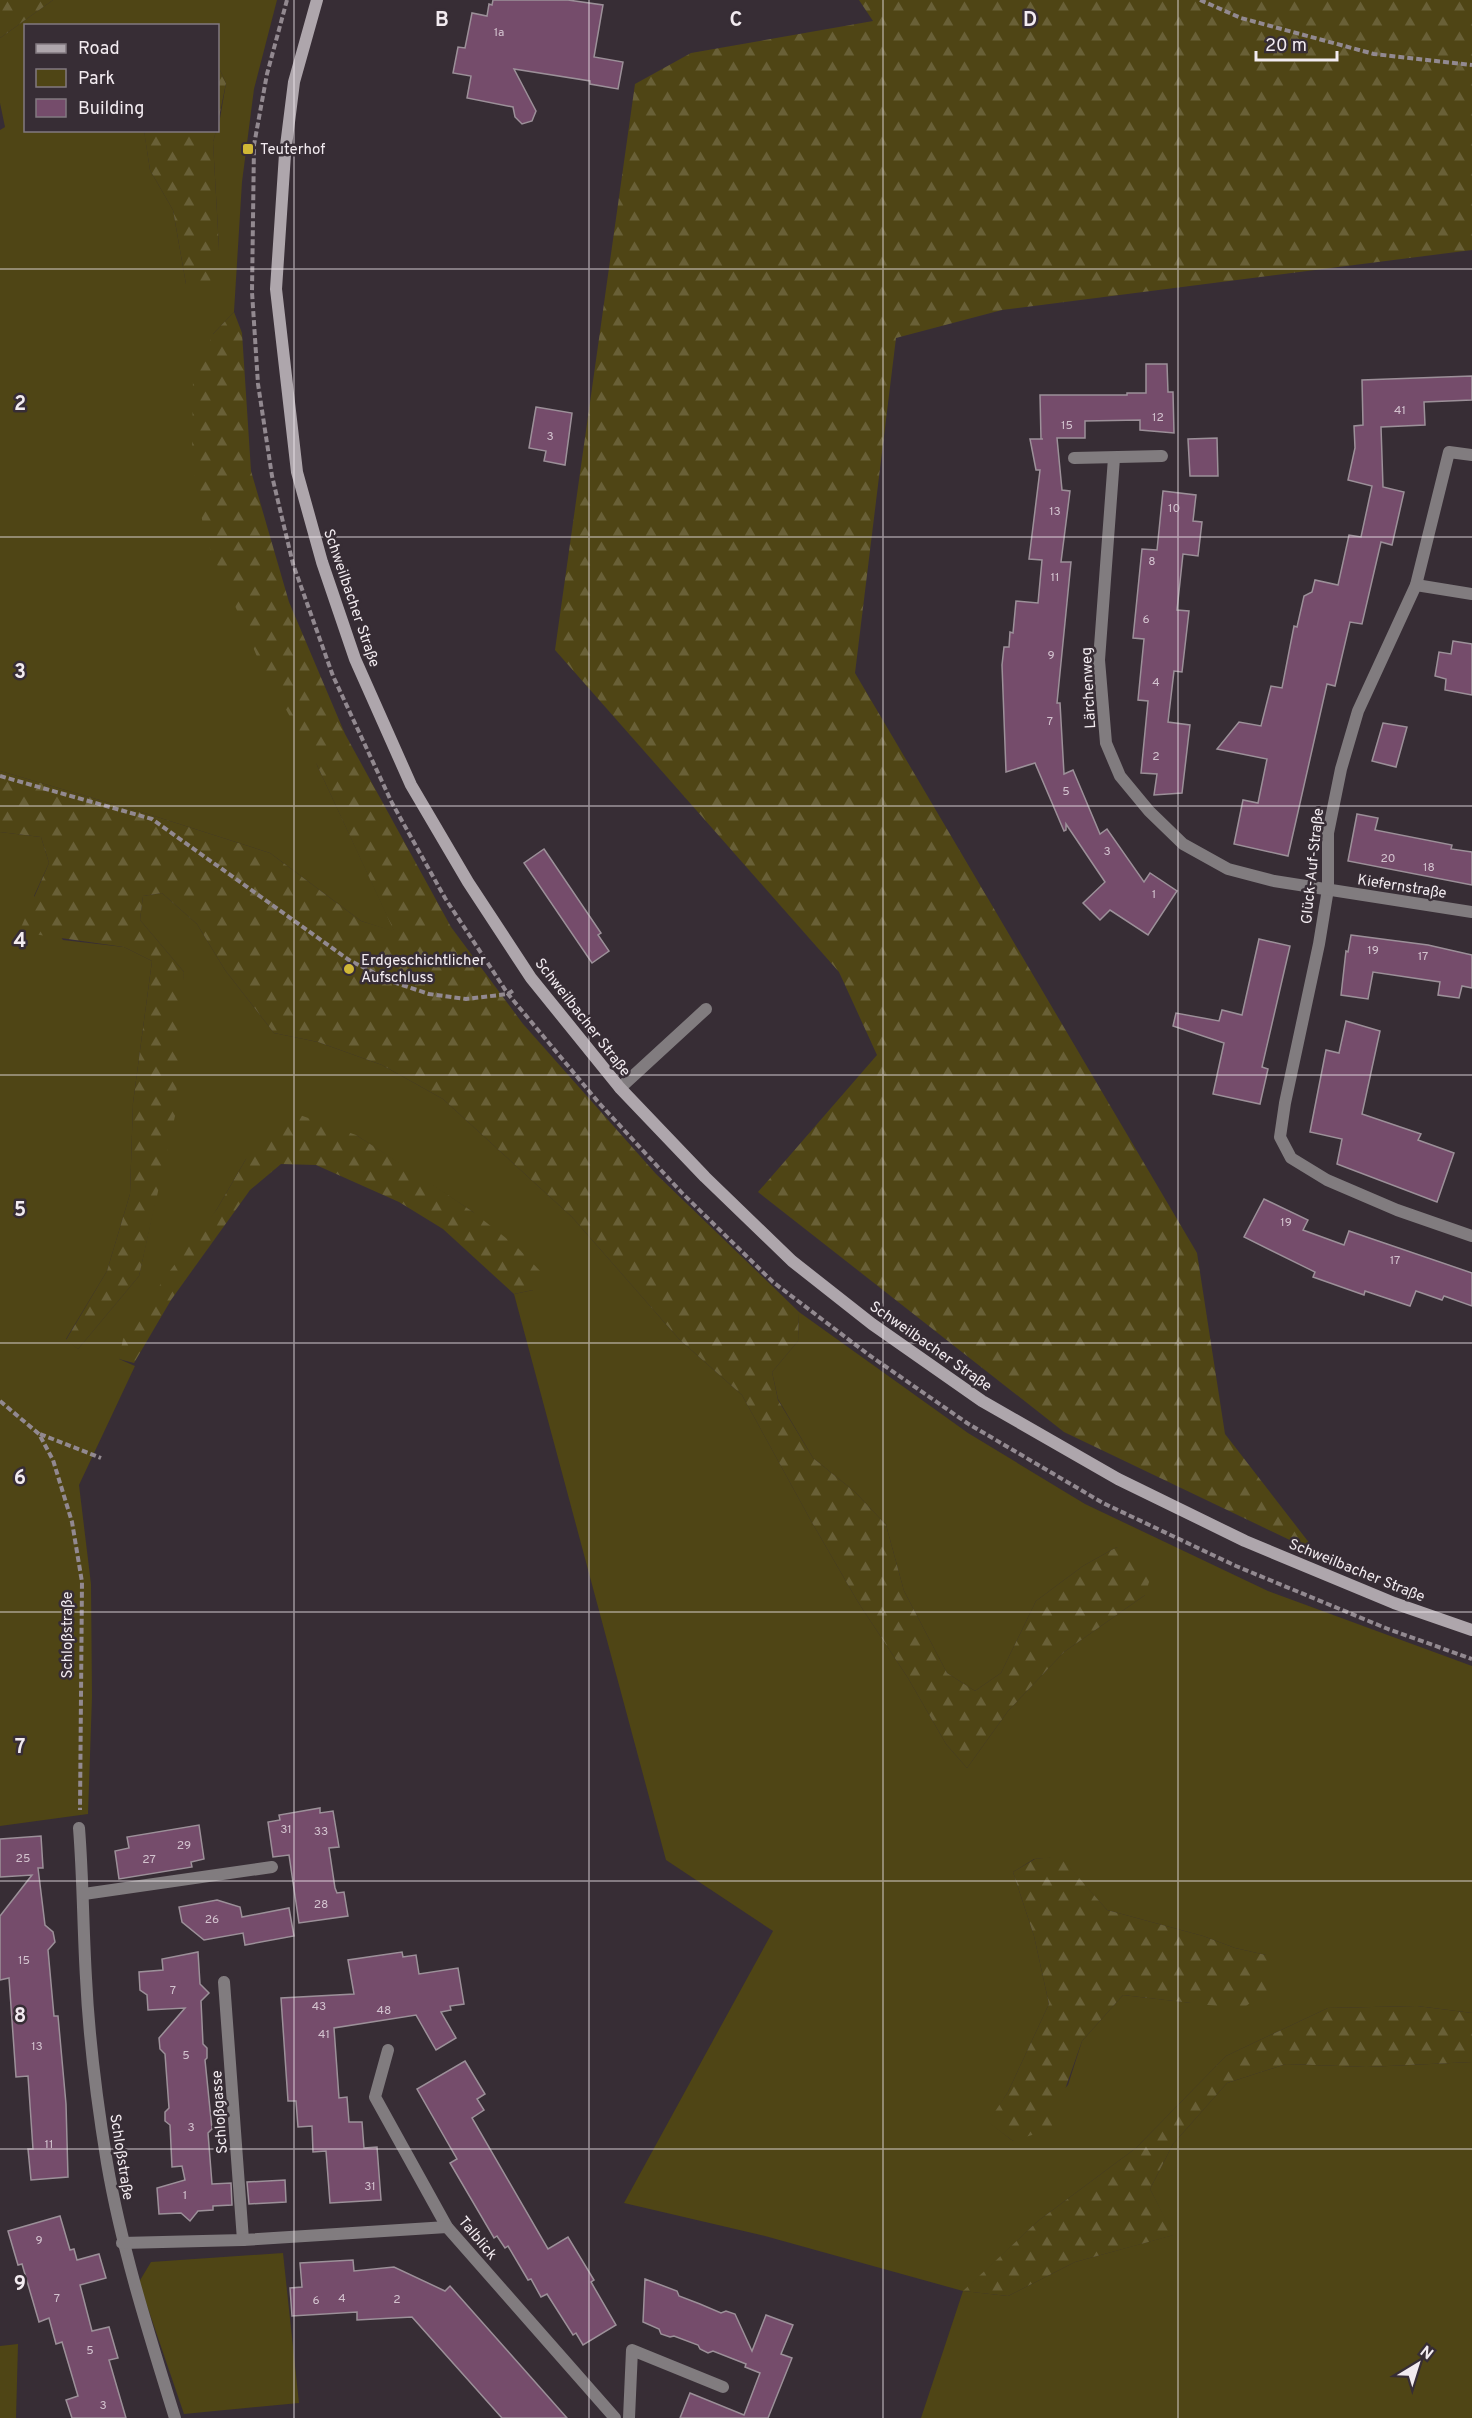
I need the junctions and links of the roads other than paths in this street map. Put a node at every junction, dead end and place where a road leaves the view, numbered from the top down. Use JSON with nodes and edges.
{"nodes":[{"id":1,"x":317,"y":0,"type":"edge"},
{"id":2,"x":1472,"y":455,"type":"edge"},
{"id":3,"x":1162,"y":456,"type":"dead end"},
{"id":4,"x":1074,"y":458,"type":"dead end"},
{"id":5,"x":1114,"y":458,"type":"junction"},
{"id":6,"x":1416,"y":585,"type":"junction"},
{"id":7,"x":1472,"y":594,"type":"edge"},
{"id":8,"x":1328,"y":889,"type":"junction"},
{"id":9,"x":1472,"y":912,"type":"edge"},
{"id":10,"x":706,"y":1009,"type":"dead end"},
{"id":11,"x":620,"y":1088,"type":"junction"},
{"id":12,"x":1472,"y":1236,"type":"edge"},
{"id":13,"x":1472,"y":1630,"type":"edge"},
{"id":14,"x":79,"y":1828,"type":"road end"},
{"id":15,"x":272,"y":1867,"type":"dead end"},
{"id":16,"x":84,"y":1894,"type":"junction"},
{"id":17,"x":224,"y":1982,"type":"dead end"},
{"id":18,"x":388,"y":2050,"type":"dead end"},
{"id":19,"x":447,"y":2227,"type":"junction"},
{"id":20,"x":243,"y":2240,"type":"junction"},
{"id":21,"x":122,"y":2243,"type":"junction"},
{"id":22,"x":723,"y":2387,"type":"dead end"},
{"id":23,"x":175,"y":2418,"type":"edge"},
{"id":24,"x":615,"y":2418,"type":"edge"},
{"id":25,"x":629,"y":2418,"type":"edge"}],
"edges":[{"from":1,"to":11,"type":"main road","name":"Schweilbacher Straße"},
{"from":2,"to":6,"type":"street","name":"Glück-Auf-Straße"},
{"from":3,"to":5,"type":"street"},
{"from":4,"to":5,"type":"street"},
{"from":5,"to":8,"type":"street","name":"Lärchenweg"},
{"from":6,"to":7,"type":"street"},
{"from":6,"to":8,"type":"street","name":"Glück-Auf-Straße"},
{"from":8,"to":9,"type":"street","name":"Kiefernstraße"},
{"from":8,"to":12,"type":"street","name":"Glück-Auf-Straße"},
{"from":10,"to":11,"type":"street"},
{"from":11,"to":13,"type":"main road","name":"Schweilbacher Straße"},
{"from":14,"to":16,"type":"street","name":"Schloßstraße"},
{"from":15,"to":16,"type":"street"},
{"from":16,"to":21,"type":"street","name":"Schloßstraße"},
{"from":17,"to":20,"type":"street","name":"Schloßgasse"},
{"from":18,"to":19,"type":"street","name":"Talblick"},
{"from":19,"to":20,"type":"street"},
{"from":19,"to":24,"type":"street","name":"Talblick"},
{"from":20,"to":21,"type":"street"},
{"from":21,"to":23,"type":"street","name":"Schloßstraße"},
{"from":22,"to":25,"type":"street"}]}
